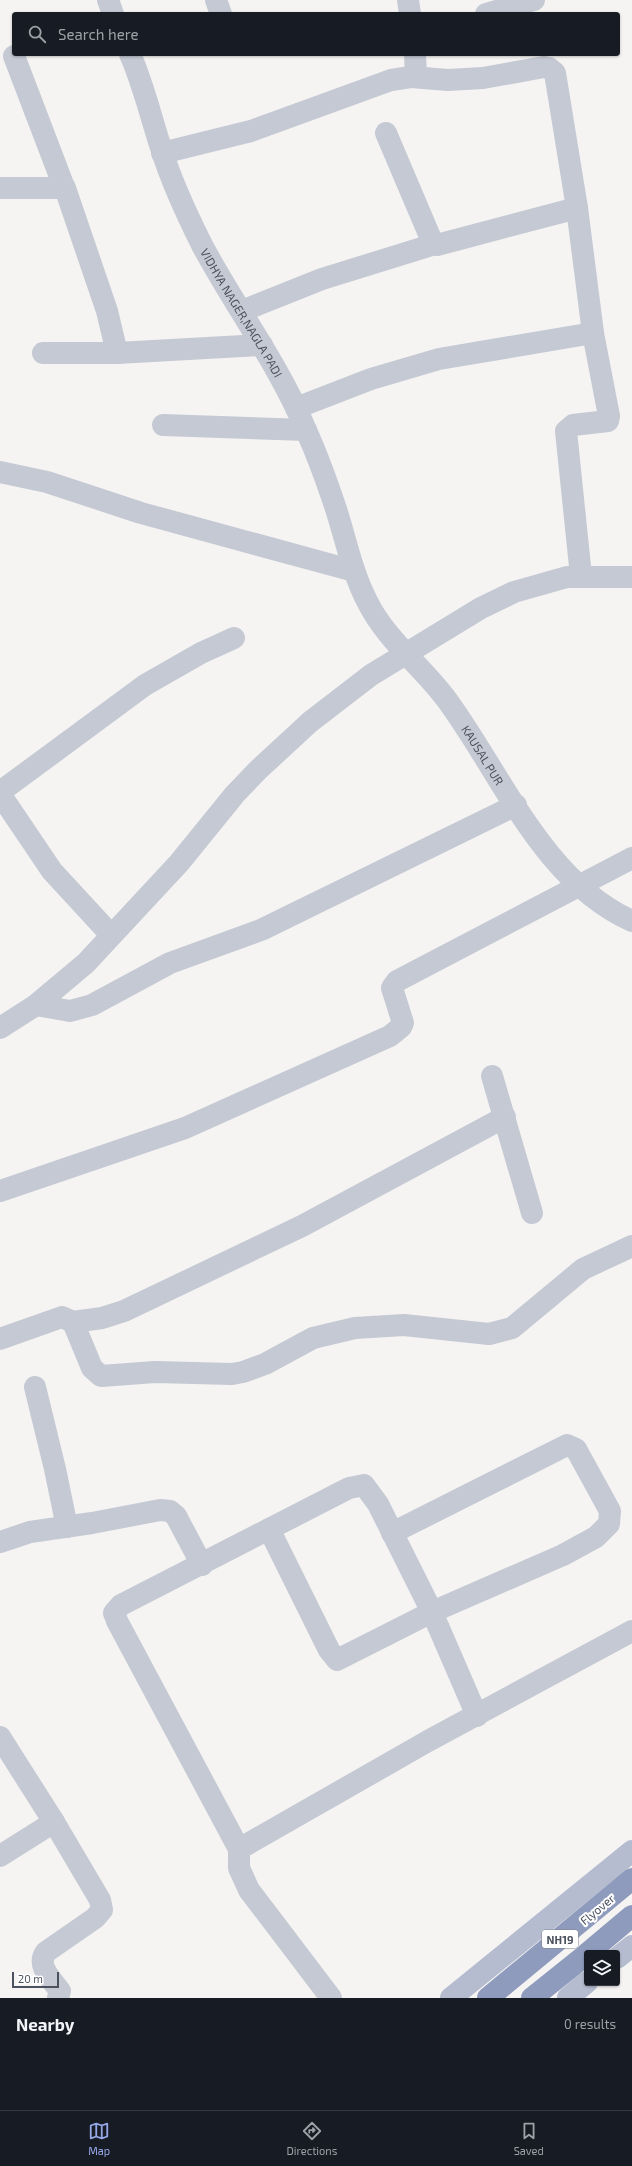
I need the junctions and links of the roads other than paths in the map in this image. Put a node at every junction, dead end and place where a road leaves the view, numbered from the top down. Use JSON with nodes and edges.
{"nodes":[{"id":1,"x":108,"y":0,"type":"edge"},
{"id":2,"x":216,"y":0,"type":"edge"},
{"id":3,"x":408,"y":0,"type":"edge"},
{"id":4,"x":534,"y":0,"type":"edge"},
{"id":5,"x":112,"y":12,"type":"edge"},
{"id":6,"x":220,"y":12,"type":"edge"},
{"id":7,"x":410,"y":12,"type":"edge"},
{"id":8,"x":493,"y":12,"type":"edge"},
{"id":9,"x":14,"y":56,"type":"dead end"},
{"id":10,"x":131,"y":56,"type":"edge"},
{"id":11,"x":415,"y":56,"type":"edge"},
{"id":12,"x":416,"y":77,"type":"junction"},
{"id":13,"x":386,"y":133,"type":"dead end"},
{"id":14,"x":162,"y":153,"type":"junction"},
{"id":15,"x":64,"y":187,"type":"junction"},
{"id":16,"x":0,"y":188,"type":"edge"},
{"id":17,"x":577,"y":208,"type":"junction"},
{"id":18,"x":435,"y":244,"type":"junction"},
{"id":19,"x":242,"y":310,"type":"junction"},
{"id":20,"x":593,"y":333,"type":"junction"},
{"id":21,"x":262,"y":345,"type":"junction"},
{"id":22,"x":43,"y":353,"type":"dead end"},
{"id":23,"x":117,"y":353,"type":"junction"},
{"id":24,"x":296,"y":408,"type":"junction"},
{"id":25,"x":163,"y":425,"type":"dead end"},
{"id":26,"x":306,"y":430,"type":"junction"},
{"id":27,"x":0,"y":472,"type":"edge"},
{"id":28,"x":354,"y":571,"type":"junction"},
{"id":29,"x":581,"y":576,"type":"junction"},
{"id":30,"x":632,"y":577,"type":"edge"},
{"id":31,"x":234,"y":638,"type":"dead end"},
{"id":32,"x":405,"y":653,"type":"junction"},
{"id":33,"x":0,"y":793,"type":"edge"},
{"id":34,"x":516,"y":805,"type":"junction"},
{"id":35,"x":632,"y":858,"type":"edge"},
{"id":36,"x":578,"y":885,"type":"junction"},
{"id":37,"x":632,"y":921,"type":"edge"},
{"id":38,"x":110,"y":936,"type":"junction"},
{"id":39,"x":36,"y":1005,"type":"junction"},
{"id":40,"x":0,"y":1028,"type":"edge"},
{"id":41,"x":492,"y":1076,"type":"dead end"},
{"id":42,"x":505,"y":1117,"type":"junction"},
{"id":43,"x":0,"y":1191,"type":"edge"},
{"id":44,"x":532,"y":1212,"type":"dead end"},
{"id":45,"x":632,"y":1246,"type":"edge"},
{"id":46,"x":73,"y":1322,"type":"junction"},
{"id":47,"x":0,"y":1339,"type":"edge"},
{"id":48,"x":34,"y":1387,"type":"dead end"},
{"id":49,"x":67,"y":1526,"type":"junction"},
{"id":50,"x":269,"y":1529,"type":"junction"},
{"id":51,"x":392,"y":1533,"type":"junction"},
{"id":52,"x":0,"y":1542,"type":"edge"},
{"id":53,"x":202,"y":1564,"type":"junction"},
{"id":54,"x":432,"y":1612,"type":"junction"},
{"id":55,"x":632,"y":1631,"type":"edge"},
{"id":56,"x":477,"y":1716,"type":"junction"},
{"id":57,"x":0,"y":1737,"type":"edge"},
{"id":58,"x":54,"y":1822,"type":"junction"},
{"id":59,"x":239,"y":1849,"type":"junction"},
{"id":60,"x":632,"y":1851,"type":"edge"},
{"id":61,"x":0,"y":1856,"type":"edge"},
{"id":62,"x":632,"y":1880,"type":"edge"},
{"id":63,"x":632,"y":1916,"type":"edge"},
{"id":64,"x":632,"y":1946,"type":"edge"},
{"id":65,"x":591,"y":1950,"type":"edge"},
{"id":66,"x":584,"y":1955,"type":"edge"},
{"id":67,"x":620,"y":1956,"type":"edge"},
{"id":68,"x":584,"y":1985,"type":"edge"},
{"id":69,"x":58,"y":1998,"type":"edge"},
{"id":70,"x":331,"y":1998,"type":"edge"},
{"id":71,"x":451,"y":1998,"type":"edge"},
{"id":72,"x":488,"y":1998,"type":"edge"},
{"id":73,"x":532,"y":1998,"type":"edge"},
{"id":74,"x":568,"y":1998,"type":"edge"}],
"edges":[{"from":1,"to":5,"type":"street"},
{"from":2,"to":6,"type":"street"},
{"from":3,"to":7,"type":"street"},
{"from":4,"to":8,"type":"street"},
{"from":9,"to":15,"type":"street"},
{"from":10,"to":14,"type":"street","name":"VIDHYA NAGER,NAGLA PADI"},
{"from":11,"to":12,"type":"street"},
{"from":12,"to":14,"type":"street"},
{"from":12,"to":17,"type":"street"},
{"from":13,"to":18,"type":"street"},
{"from":14,"to":19,"type":"street","name":"VIDHYA NAGER,NAGLA PADI"},
{"from":15,"to":16,"type":"street"},
{"from":15,"to":23,"type":"street"},
{"from":17,"to":18,"type":"street"},
{"from":17,"to":20,"type":"street"},
{"from":18,"to":19,"type":"street"},
{"from":19,"to":21,"type":"street","name":"VIDHYA NAGER,NAGLA PADI"},
{"from":20,"to":24,"type":"street"},
{"from":20,"to":29,"type":"street"},
{"from":21,"to":23,"type":"street"},
{"from":21,"to":24,"type":"street","name":"VIDHYA NAGER,NAGLA PADI"},
{"from":22,"to":23,"type":"street"},
{"from":24,"to":26,"type":"street","name":"VIDHYA NAGER,NAGLA PADI"},
{"from":25,"to":26,"type":"street"},
{"from":26,"to":28,"type":"street","name":"VIDHYA NAGER,NAGLA PADI"},
{"from":27,"to":28,"type":"street"},
{"from":28,"to":32,"type":"street","name":"KAUSAL PUR"},
{"from":29,"to":30,"type":"street"},
{"from":29,"to":32,"type":"street"},
{"from":31,"to":33,"type":"street"},
{"from":32,"to":34,"type":"street","name":"KAUSAL PUR"},
{"from":32,"to":38,"type":"street"},
{"from":33,"to":38,"type":"street"},
{"from":34,"to":36,"type":"street","name":"KAUSAL PUR"},
{"from":34,"to":39,"type":"street"},
{"from":35,"to":36,"type":"street"},
{"from":36,"to":37,"type":"street","name":"KAUSAL PUR"},
{"from":36,"to":43,"type":"street"},
{"from":38,"to":39,"type":"street"},
{"from":39,"to":40,"type":"street"},
{"from":41,"to":42,"type":"street"},
{"from":42,"to":44,"type":"street"},
{"from":42,"to":46,"type":"street"},
{"from":45,"to":46,"type":"street"},
{"from":46,"to":47,"type":"street"},
{"from":48,"to":49,"type":"street"},
{"from":49,"to":52,"type":"street"},
{"from":49,"to":53,"type":"street"},
{"from":50,"to":51,"type":"street"},
{"from":50,"to":53,"type":"street"},
{"from":50,"to":54,"type":"street"},
{"from":51,"to":54,"type":"street"},
{"from":51,"to":54,"type":"street"},
{"from":53,"to":59,"type":"street"},
{"from":54,"to":56,"type":"street"},
{"from":55,"to":56,"type":"street"},
{"from":56,"to":59,"type":"street"},
{"from":57,"to":58,"type":"street"},
{"from":58,"to":61,"type":"street"},
{"from":58,"to":69,"type":"street"},
{"from":59,"to":70,"type":"street"},
{"from":60,"to":71,"type":"main road"},
{"from":62,"to":72,"type":"highway","name":"Flyover","number":"NH19"},
{"from":63,"to":65,"type":"highway","number":"NH19"},
{"from":64,"to":67,"type":"main road"},
{"from":66,"to":73,"type":"highway","number":"NH19"},
{"from":68,"to":74,"type":"main road"}]}
